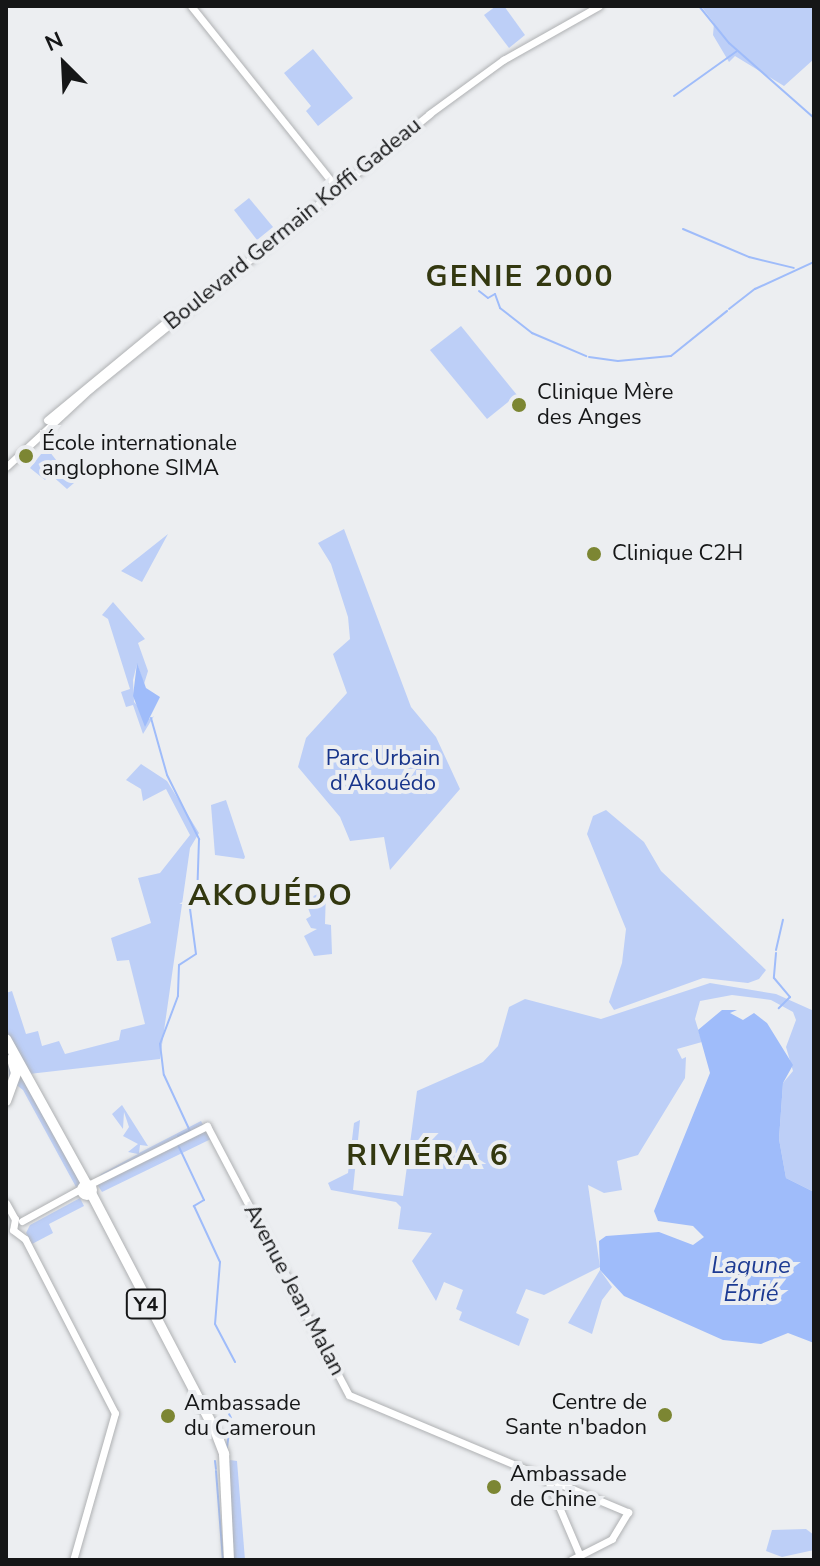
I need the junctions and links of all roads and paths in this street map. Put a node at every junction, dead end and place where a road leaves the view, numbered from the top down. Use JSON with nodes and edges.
{"nodes":[{"id":1,"x":194,"y":6,"type":"edge"},
{"id":2,"x":589,"y":6,"type":"edge"},
{"id":3,"x":599,"y":6,"type":"edge"},
{"id":4,"x":338,"y":186,"type":"junction"},
{"id":5,"x":178,"y":315,"type":"junction"},
{"id":6,"x":47,"y":423,"type":"junction"},
{"id":7,"x":6,"y":465,"type":"edge"},
{"id":8,"x":6,"y":1039,"type":"edge"},
{"id":9,"x":6,"y":1046,"type":"edge"},
{"id":10,"x":6,"y":1101,"type":"edge"},
{"id":11,"x":86,"y":1190,"type":"junction"},
{"id":12,"x":6,"y":1203,"type":"edge"},
{"id":13,"x":18,"y":1226,"type":"edge"},
{"id":14,"x":552,"y":1483,"type":"junction"},
{"id":15,"x":580,"y":1556,"type":"junction"},
{"id":16,"x":73,"y":1560,"type":"edge"},
{"id":17,"x":227,"y":1560,"type":"edge"},
{"id":18,"x":571,"y":1560,"type":"edge"}],
"edges":[{"from":1,"to":4,"type":"main road"},
{"from":2,"to":4,"type":"main road","name":"Boulevard Germain Koffi Gadeau"},
{"from":3,"to":4,"type":"main road","name":"Boulevard Germain Koffi Gadeau"},
{"from":4,"to":5,"type":"main road","name":"Boulevard Germain Koffi Gadeau"},
{"from":5,"to":6,"type":"main road"},
{"from":5,"to":6,"type":"main road","name":"Boulevard Germain Koffi Gadeau"},
{"from":6,"to":7,"type":"main road","name":"Boulevard Germain Koffi Gadeau"},
{"from":8,"to":11,"type":"highway","number":"Y4"},
{"from":9,"to":10,"type":"highway"},
{"from":9,"to":11,"type":"highway","number":"Y4"},
{"from":11,"to":13,"type":"main road","name":"Avenue Jean Malan"},
{"from":11,"to":14,"type":"main road","name":"Avenue Jean Malan"},
{"from":11,"to":17,"type":"highway","number":"Y4"},
{"from":12,"to":13,"type":"main road"},
{"from":13,"to":16,"type":"main road"},
{"from":14,"to":15,"type":"main road"},
{"from":14,"to":15,"type":"main road","name":"Avenue Jean Malan"},
{"from":15,"to":18,"type":"main road"}]}
